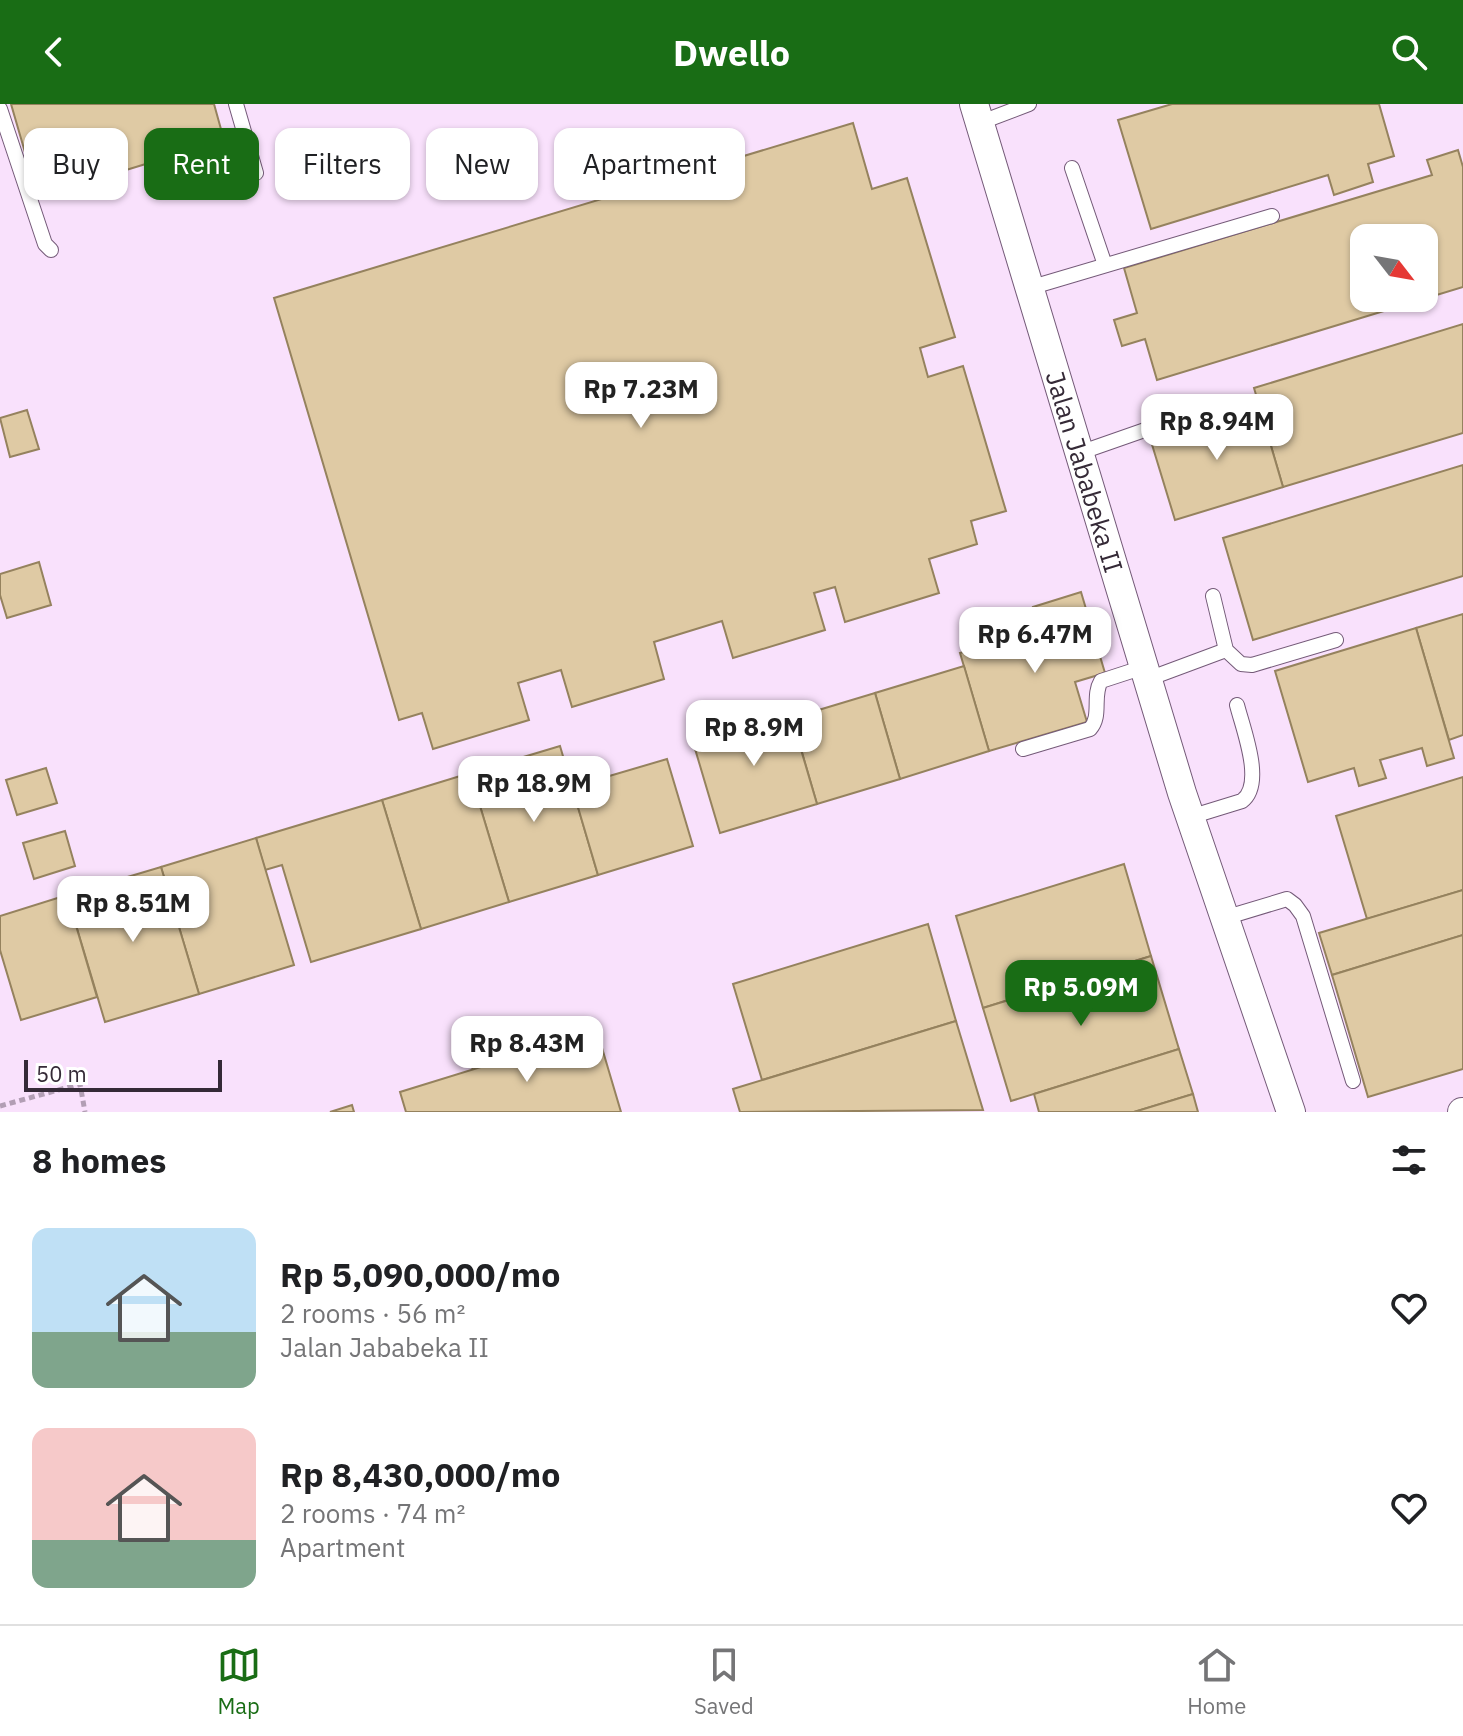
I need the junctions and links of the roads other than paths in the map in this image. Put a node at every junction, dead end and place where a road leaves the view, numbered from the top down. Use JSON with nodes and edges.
{"nodes":[{"id":1,"x":236,"y":104,"type":"edge"},
{"id":2,"x":1029,"y":104,"type":"edge"},
{"id":3,"x":0,"y":109,"type":"edge"},
{"id":4,"x":976,"y":113,"type":"edge"},
{"id":5,"x":243,"y":128,"type":"edge"},
{"id":6,"x":1072,"y":168,"type":"dead end"},
{"id":7,"x":1272,"y":216,"type":"dead end"},
{"id":8,"x":51,"y":250,"type":"dead end"},
{"id":9,"x":1105,"y":265,"type":"junction"},
{"id":10,"x":1029,"y":288,"type":"junction"},
{"id":11,"x":1222,"y":403,"type":"dead end"},
{"id":12,"x":1079,"y":453,"type":"junction"},
{"id":13,"x":1213,"y":596,"type":"dead end"},
{"id":14,"x":1336,"y":640,"type":"dead end"},
{"id":15,"x":1226,"y":650,"type":"junction"},
{"id":16,"x":1146,"y":673,"type":"junction"},
{"id":17,"x":1237,"y":705,"type":"dead end"},
{"id":18,"x":1023,"y":749,"type":"dead end"},
{"id":19,"x":1190,"y":817,"type":"junction"},
{"id":20,"x":1224,"y":918,"type":"junction"},
{"id":21,"x":1353,"y":1081,"type":"dead end"},
{"id":22,"x":1291,"y":1112,"type":"edge"}],
"edges":[{"from":1,"to":5,"type":"lane"},
{"from":2,"to":4,"type":"lane"},
{"from":3,"to":8,"type":"lane"},
{"from":4,"to":10,"type":"street","name":"Jalan Jababeka II"},
{"from":6,"to":9,"type":"lane"},
{"from":7,"to":9,"type":"lane"},
{"from":9,"to":10,"type":"lane"},
{"from":10,"to":12,"type":"street","name":"Jalan Jababeka II"},
{"from":11,"to":12,"type":"lane"},
{"from":12,"to":16,"type":"street","name":"Jalan Jababeka II"},
{"from":13,"to":15,"type":"lane"},
{"from":14,"to":15,"type":"lane"},
{"from":15,"to":16,"type":"lane"},
{"from":16,"to":18,"type":"lane"},
{"from":16,"to":19,"type":"street","name":"Jalan Jababeka II"},
{"from":17,"to":19,"type":"lane"},
{"from":19,"to":20,"type":"street","name":"Jalan Jababeka II"},
{"from":20,"to":21,"type":"lane"},
{"from":20,"to":22,"type":"street","name":"Jalan Jababeka II"}]}
